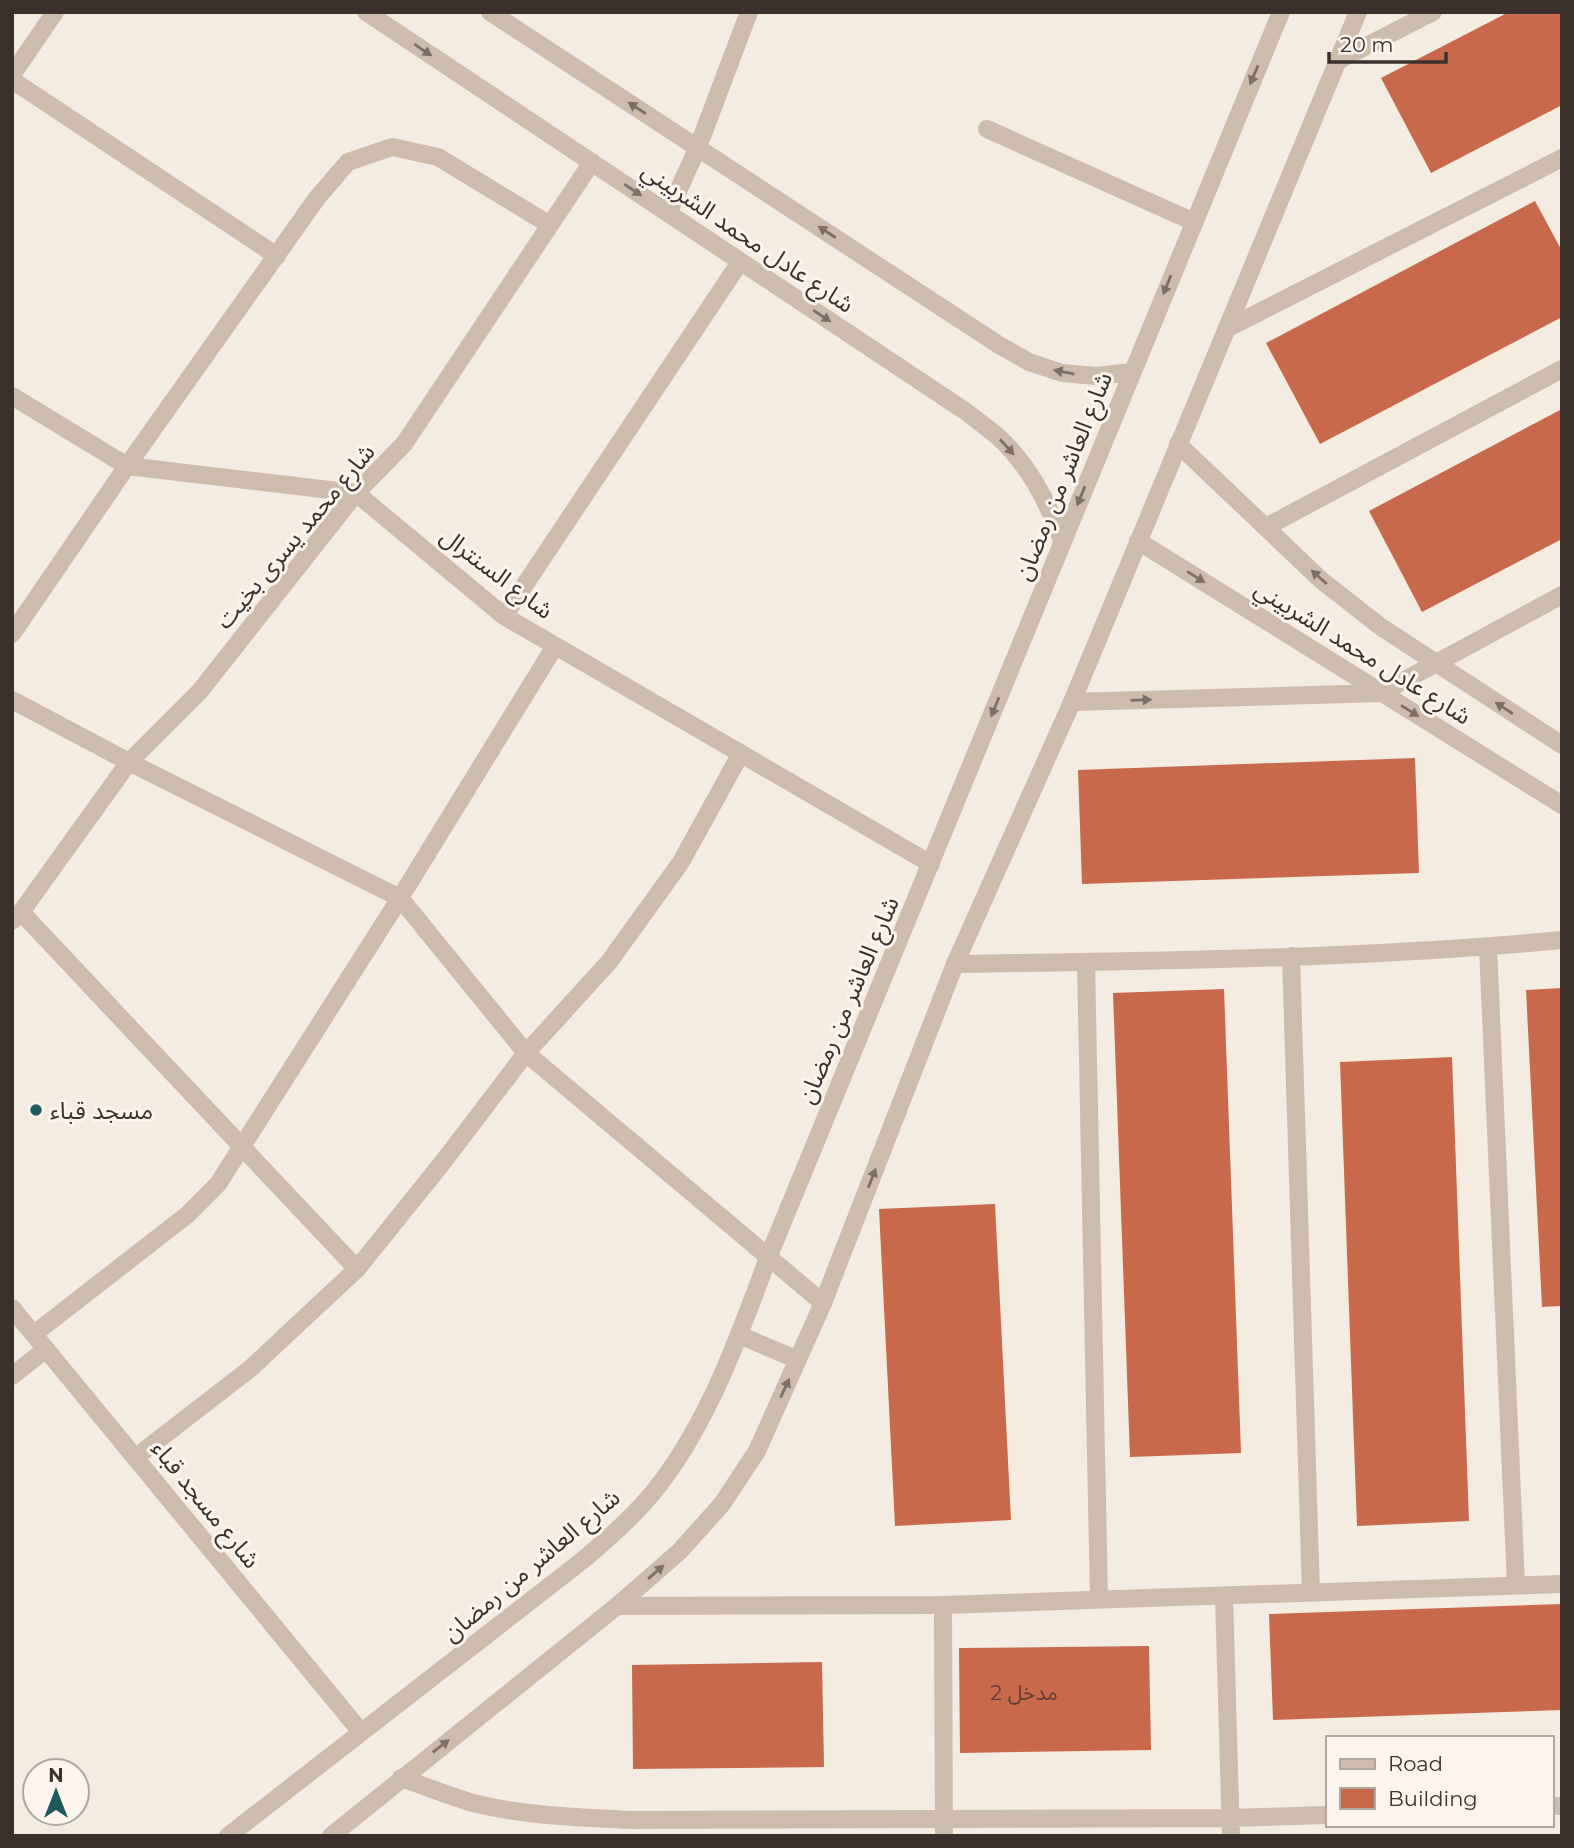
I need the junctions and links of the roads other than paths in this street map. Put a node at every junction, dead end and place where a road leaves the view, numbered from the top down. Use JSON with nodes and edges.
{"nodes":[{"id":1,"x":55,"y":12,"type":"edge"},
{"id":2,"x":366,"y":12,"type":"edge"},
{"id":3,"x":490,"y":12,"type":"edge"},
{"id":4,"x":750,"y":12,"type":"edge"},
{"id":5,"x":1281,"y":12,"type":"edge"},
{"id":6,"x":1357,"y":12,"type":"edge"},
{"id":7,"x":1433,"y":12,"type":"edge"},
{"id":8,"x":1339,"y":60,"type":"junction"},
{"id":9,"x":12,"y":77,"type":"edge"},
{"id":10,"x":986,"y":129,"type":"dead end"},
{"id":11,"x":698,"y":147,"type":"junction"},
{"id":12,"x":1562,"y":158,"type":"edge"},
{"id":13,"x":592,"y":162,"type":"junction"},
{"id":14,"x":668,"y":213,"type":"junction"},
{"id":15,"x":1194,"y":222,"type":"junction"},
{"id":16,"x":550,"y":226,"type":"junction"},
{"id":17,"x":277,"y":256,"type":"junction"},
{"id":18,"x":740,"y":262,"type":"junction"},
{"id":19,"x":1226,"y":329,"type":"junction"},
{"id":20,"x":1562,"y":369,"type":"edge"},
{"id":21,"x":1132,"y":372,"type":"junction"},
{"id":22,"x":12,"y":396,"type":"edge"},
{"id":23,"x":1178,"y":444,"type":"junction"},
{"id":24,"x":127,"y":466,"type":"junction"},
{"id":25,"x":356,"y":493,"type":"junction"},
{"id":26,"x":1266,"y":527,"type":"junction"},
{"id":27,"x":1062,"y":540,"type":"junction"},
{"id":28,"x":1138,"y":541,"type":"junction"},
{"id":29,"x":1562,"y":595,"type":"edge"},
{"id":30,"x":504,"y":616,"type":"junction"},
{"id":31,"x":12,"y":634,"type":"edge"},
{"id":32,"x":555,"y":646,"type":"junction"},
{"id":33,"x":1436,"y":663,"type":"junction"},
{"id":34,"x":1381,"y":693,"type":"junction"},
{"id":35,"x":12,"y":700,"type":"edge"},
{"id":36,"x":1072,"y":702,"type":"junction"},
{"id":37,"x":1562,"y":745,"type":"edge"},
{"id":38,"x":740,"y":755,"type":"junction"},
{"id":39,"x":129,"y":762,"type":"junction"},
{"id":40,"x":1562,"y":805,"type":"edge"},
{"id":41,"x":931,"y":864,"type":"junction"},
{"id":42,"x":400,"y":898,"type":"junction"},
{"id":43,"x":17,"y":916,"type":"edge"},
{"id":44,"x":1562,"y":940,"type":"edge"},
{"id":45,"x":1488,"y":947,"type":"junction"},
{"id":46,"x":1291,"y":957,"type":"junction"},
{"id":47,"x":1086,"y":962,"type":"junction"},
{"id":48,"x":955,"y":964,"type":"junction"},
{"id":49,"x":526,"y":1053,"type":"junction"},
{"id":50,"x":242,"y":1147,"type":"junction"},
{"id":51,"x":768,"y":1258,"type":"junction"},
{"id":52,"x":357,"y":1269,"type":"junction"},
{"id":53,"x":823,"y":1303,"type":"junction"},
{"id":54,"x":12,"y":1308,"type":"edge"},
{"id":55,"x":34,"y":1334,"type":"junction"},
{"id":56,"x":739,"y":1335,"type":"junction"},
{"id":57,"x":46,"y":1349,"type":"junction"},
{"id":58,"x":798,"y":1360,"type":"junction"},
{"id":59,"x":12,"y":1376,"type":"edge"},
{"id":60,"x":136,"y":1457,"type":"junction"},
{"id":61,"x":1562,"y":1584,"type":"edge"},
{"id":62,"x":1516,"y":1586,"type":"junction"},
{"id":63,"x":1311,"y":1593,"type":"junction"},
{"id":64,"x":1224,"y":1597,"type":"junction"},
{"id":65,"x":1099,"y":1600,"type":"junction"},
{"id":66,"x":943,"y":1605,"type":"junction"},
{"id":67,"x":617,"y":1606,"type":"junction"},
{"id":68,"x":361,"y":1732,"type":"junction"},
{"id":69,"x":401,"y":1779,"type":"junction"},
{"id":70,"x":1326,"y":1815,"type":"edge"},
{"id":71,"x":944,"y":1827,"type":"edge"},
{"id":72,"x":1231,"y":1827,"type":"edge"},
{"id":73,"x":228,"y":1836,"type":"edge"},
{"id":74,"x":331,"y":1836,"type":"edge"}],
"edges":[{"from":1,"to":9,"type":"street"},
{"from":2,"to":13,"type":"street","name":"شارع عادل محمد الشربيني","one_way":true},
{"from":11,"to":3,"type":"street","name":"شارع عادل محمد الشربيني","one_way":true},
{"from":4,"to":11,"type":"street"},
{"from":5,"to":15,"type":"street","name":"شارع العاشر من رمضان","one_way":true},
{"from":6,"to":8,"type":"street"},
{"from":7,"to":8,"type":"street"},
{"from":8,"to":19,"type":"street"},
{"from":9,"to":17,"type":"street"},
{"from":10,"to":15,"type":"street"},
{"from":11,"to":14,"type":"street"},
{"from":21,"to":11,"type":"street","name":"شارع عادل محمد الشربيني","one_way":true},
{"from":12,"to":19,"type":"street"},
{"from":13,"to":14,"type":"street","name":"شارع عادل محمد الشربيني","one_way":true},
{"from":13,"to":16,"type":"street","name":"شارع محمد يسرى بخيت"},
{"from":14,"to":18,"type":"street","name":"شارع عادل محمد الشربيني"},
{"from":15,"to":21,"type":"street","name":"شارع العاشر من رمضان","one_way":true},
{"from":16,"to":17,"type":"street"},
{"from":16,"to":25,"type":"street","name":"شارع محمد يسرى بخيت"},
{"from":17,"to":24,"type":"street"},
{"from":18,"to":27,"type":"street","name":"شارع عادل محمد الشربيني","one_way":true},
{"from":18,"to":30,"type":"street"},
{"from":19,"to":23,"type":"street"},
{"from":20,"to":26,"type":"street"},
{"from":21,"to":27,"type":"street","name":"شارع العاشر من رمضان","one_way":true},
{"from":22,"to":24,"type":"street"},
{"from":23,"to":26,"type":"street","name":"شارع عادل محمد الشربيني"},
{"from":23,"to":28,"type":"street"},
{"from":24,"to":25,"type":"street"},
{"from":24,"to":31,"type":"street"},
{"from":25,"to":30,"type":"street","name":"شارع السنترال"},
{"from":25,"to":39,"type":"street","name":"شارع محمد يسرى بخيت"},
{"from":33,"to":26,"type":"street","name":"شارع عادل محمد الشربيني","one_way":true},
{"from":27,"to":41,"type":"street","name":"شارع العاشر من رمضان","one_way":true},
{"from":28,"to":34,"type":"street","name":"شارع عادل محمد الشربيني","one_way":true},
{"from":28,"to":36,"type":"street"},
{"from":29,"to":33,"type":"street"},
{"from":30,"to":32,"type":"street","name":"شارع السنترال"},
{"from":32,"to":38,"type":"street","name":"شارع السنترال"},
{"from":32,"to":42,"type":"street"},
{"from":33,"to":34,"type":"street"},
{"from":37,"to":33,"type":"street","name":"شارع عادل محمد الشربيني","one_way":true},
{"from":36,"to":34,"type":"street","one_way":true},
{"from":34,"to":40,"type":"street","name":"شارع عادل محمد الشربيني","one_way":true},
{"from":35,"to":39,"type":"street"},
{"from":36,"to":48,"type":"street"},
{"from":38,"to":41,"type":"street","name":"شارع السنترال"},
{"from":38,"to":49,"type":"street"},
{"from":39,"to":42,"type":"street"},
{"from":39,"to":43,"type":"street","name":"شارع محمد يسرى بخيت"},
{"from":41,"to":51,"type":"street","name":"شارع العاشر من رمضان"},
{"from":42,"to":49,"type":"street"},
{"from":42,"to":50,"type":"street"},
{"from":43,"to":50,"type":"street"},
{"from":44,"to":45,"type":"street"},
{"from":45,"to":46,"type":"street"},
{"from":45,"to":62,"type":"street"},
{"from":46,"to":47,"type":"street"},
{"from":46,"to":63,"type":"street"},
{"from":47,"to":48,"type":"street"},
{"from":47,"to":65,"type":"street"},
{"from":53,"to":48,"type":"street","one_way":true},
{"from":49,"to":51,"type":"street"},
{"from":49,"to":52,"type":"street"},
{"from":50,"to":52,"type":"street"},
{"from":50,"to":55,"type":"street"},
{"from":51,"to":53,"type":"street"},
{"from":51,"to":56,"type":"street","name":"شارع العاشر من رمضان"},
{"from":52,"to":60,"type":"street"},
{"from":53,"to":58,"type":"street"},
{"from":54,"to":55,"type":"street","name":"شارع مسجد قباء"},
{"from":55,"to":57,"type":"street","name":"شارع مسجد قباء"},
{"from":56,"to":58,"type":"street"},
{"from":56,"to":68,"type":"street","name":"شارع العاشر من رمضان"},
{"from":57,"to":59,"type":"street"},
{"from":57,"to":60,"type":"street","name":"شارع مسجد قباء"},
{"from":67,"to":58,"type":"street","one_way":true},
{"from":60,"to":68,"type":"street","name":"شارع مسجد قباء"},
{"from":61,"to":62,"type":"street"},
{"from":62,"to":63,"type":"street"},
{"from":63,"to":64,"type":"street"},
{"from":64,"to":65,"type":"street"},
{"from":64,"to":72,"type":"street"},
{"from":65,"to":66,"type":"street"},
{"from":66,"to":67,"type":"street"},
{"from":66,"to":71,"type":"street"},
{"from":69,"to":67,"type":"street","one_way":true},
{"from":68,"to":73,"type":"street","name":"شارع العاشر من رمضان"},
{"from":69,"to":71,"type":"street"},
{"from":69,"to":74,"type":"street"},
{"from":70,"to":72,"type":"street"},
{"from":71,"to":72,"type":"street"}]}
